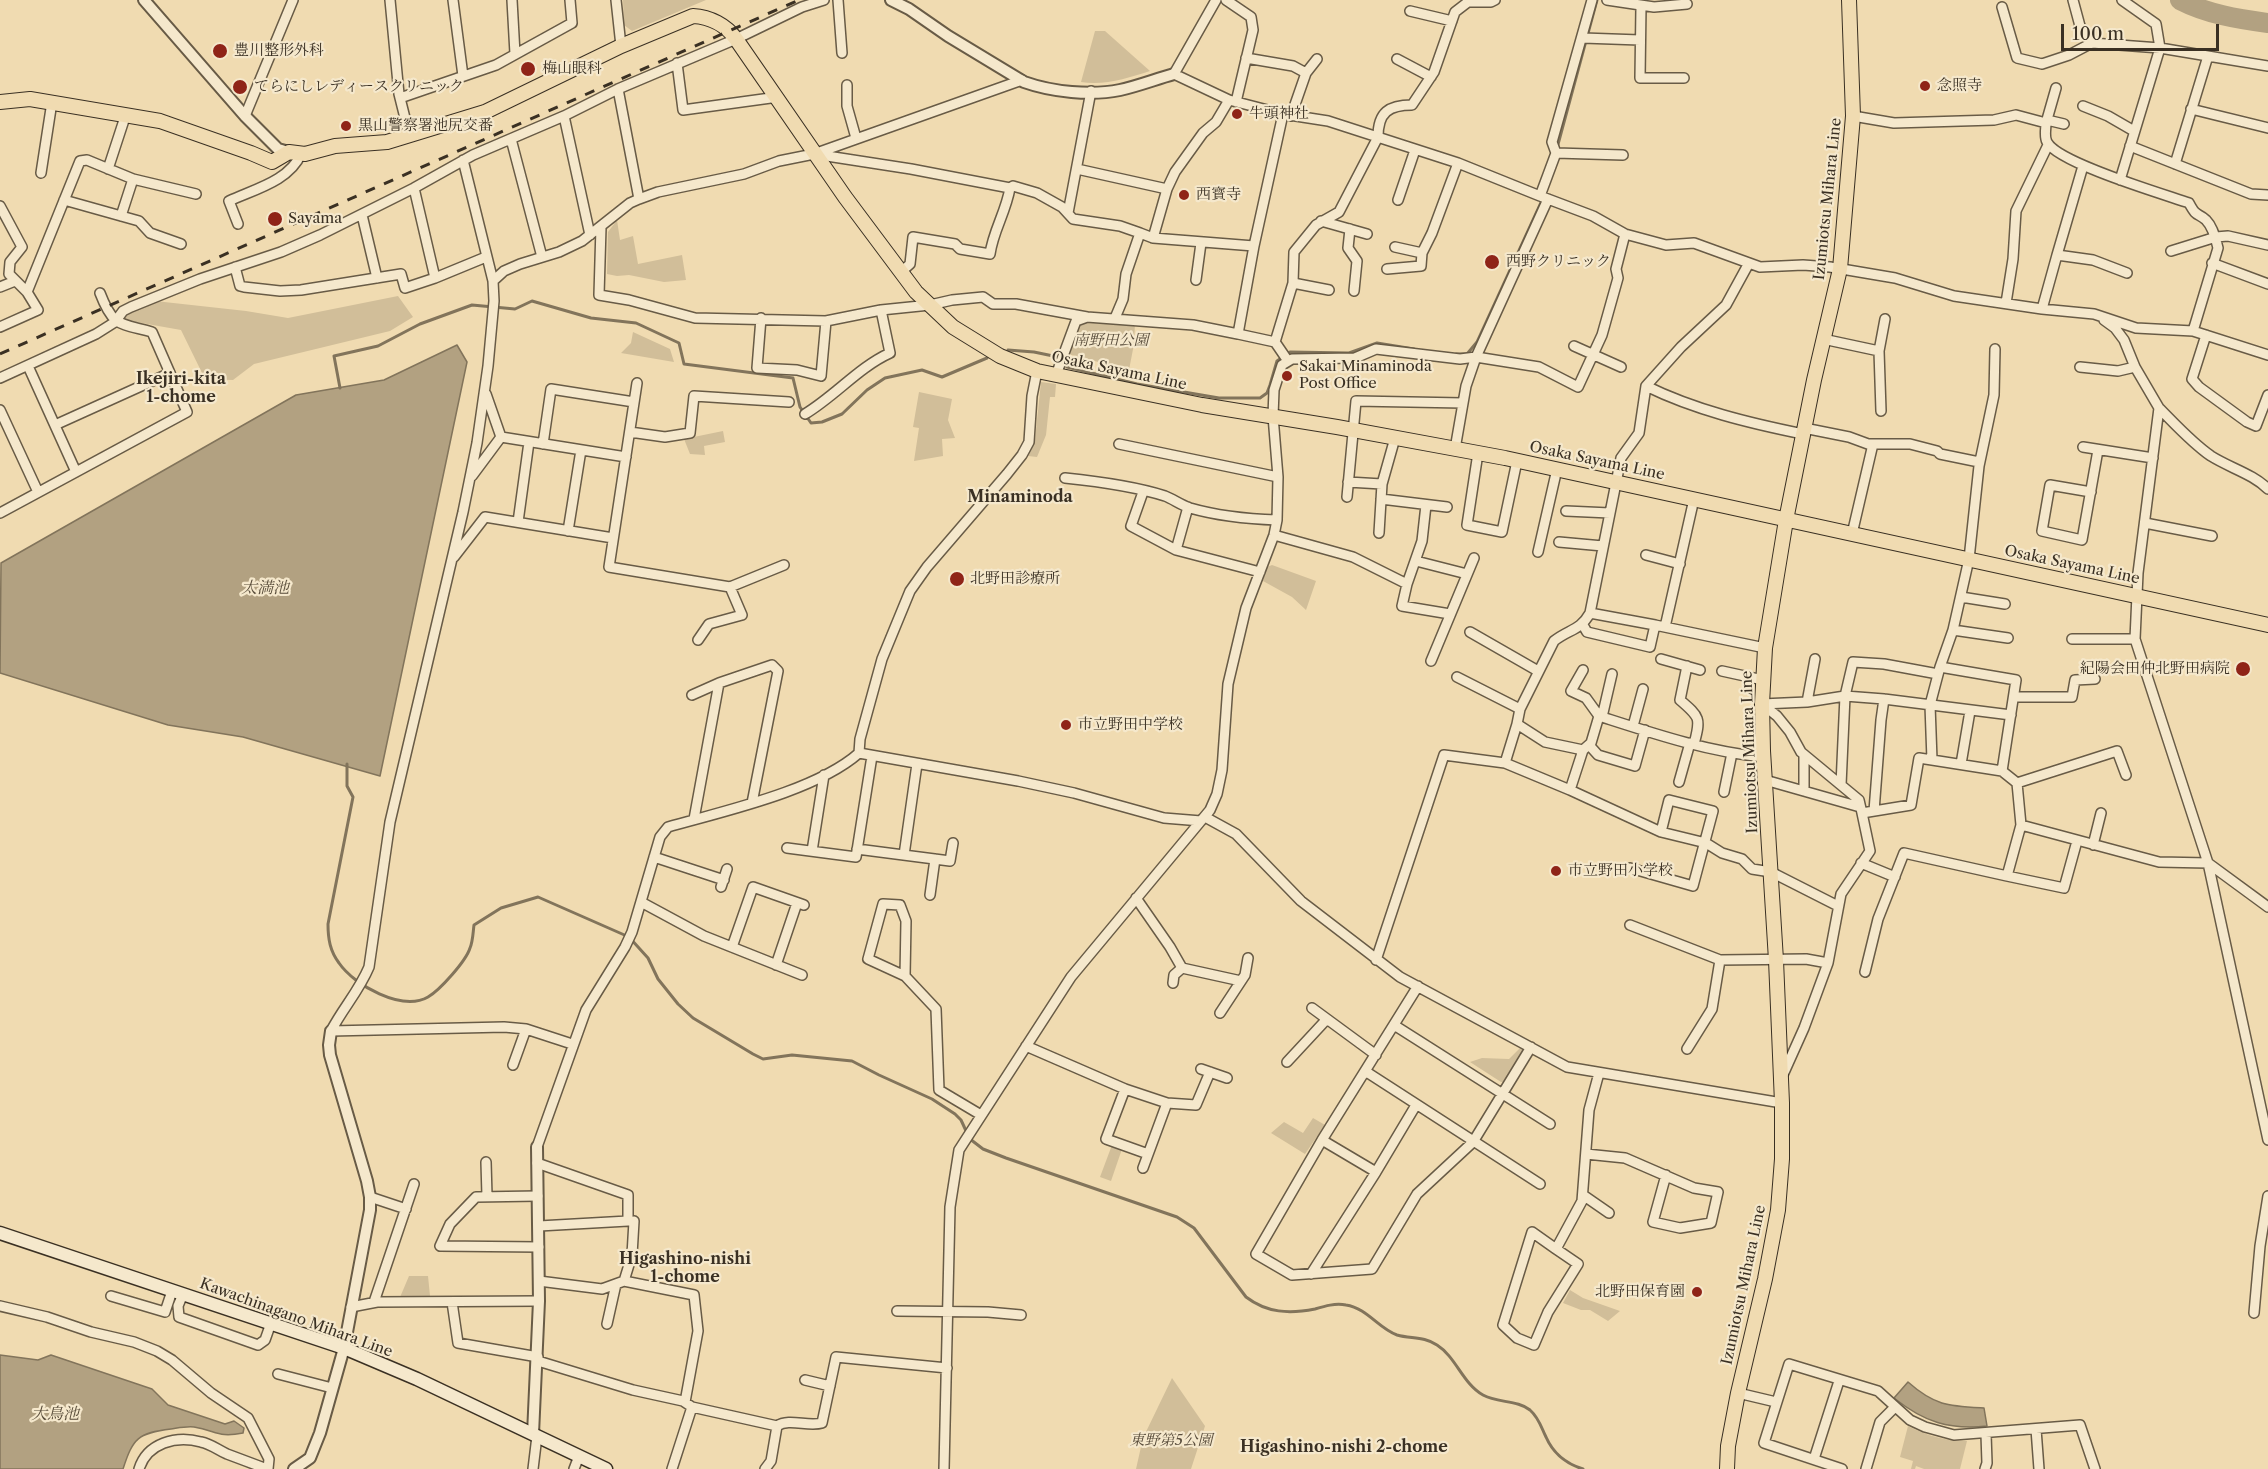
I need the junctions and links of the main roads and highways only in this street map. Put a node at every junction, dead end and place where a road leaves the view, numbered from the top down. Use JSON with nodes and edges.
{"nodes":[{"id":1,"x":1849,"y":0,"type":"edge"},
{"id":2,"x":0,"y":102,"type":"edge"},
{"id":3,"x":1786,"y":520,"type":"junction"},
{"id":4,"x":2268,"y":626,"type":"edge"},
{"id":5,"x":0,"y":1233,"type":"edge"},
{"id":6,"x":601,"y":1468,"type":"edge"},
{"id":7,"x":1727,"y":1469,"type":"edge"}],
"edges":[{"from":1,"to":3,"type":"main road","name":"Izumiotsu Mihara Line"},
{"from":2,"to":3,"type":"main road","name":"Osaka Sayama Line"},
{"from":3,"to":4,"type":"main road","name":"Osaka Sayama Line"},
{"from":3,"to":7,"type":"main road","name":"Izumiotsu Mihara Line"},
{"from":5,"to":6,"type":"main road","name":"Kawachinagano Mihara Line"}]}
